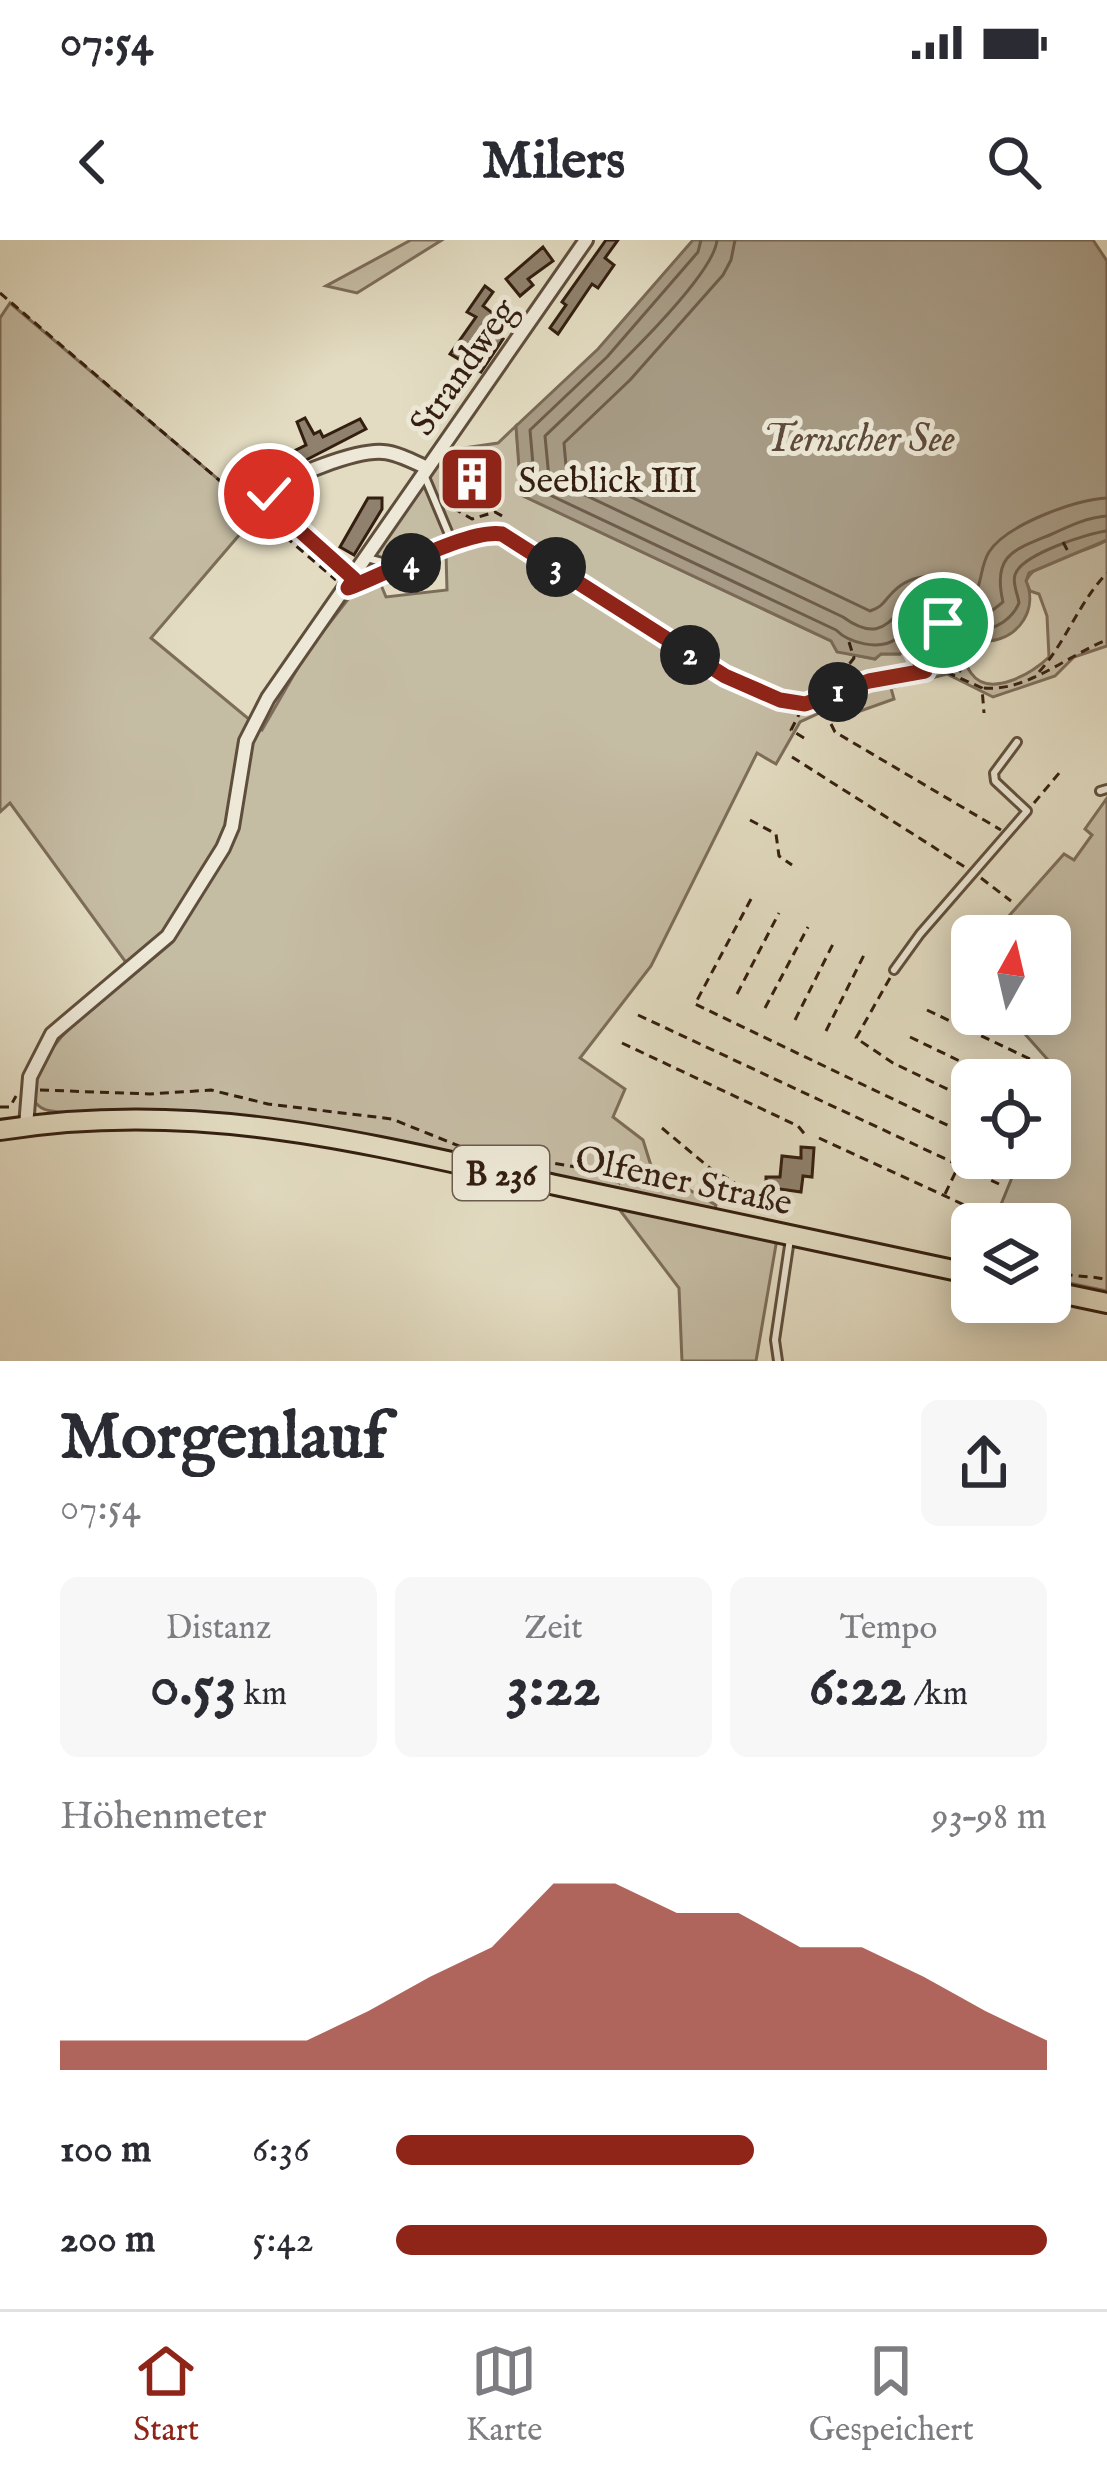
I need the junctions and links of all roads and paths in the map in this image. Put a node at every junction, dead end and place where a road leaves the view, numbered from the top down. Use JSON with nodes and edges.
{"nodes":[{"id":1,"x":586,"y":240,"type":"edge"},
{"id":2,"x":0,"y":292,"type":"edge"},
{"id":3,"x":425,"y":471,"type":"junction"},
{"id":4,"x":481,"y":478,"type":"dead end"},
{"id":5,"x":471,"y":496,"type":"junction"},
{"id":6,"x":483,"y":498,"type":"dead end"},
{"id":7,"x":453,"y":508,"type":"junction"},
{"id":8,"x":441,"y":513,"type":"junction"},
{"id":9,"x":504,"y":517,"type":"dead end"},
{"id":10,"x":1063,"y":542,"type":"dead end"},
{"id":11,"x":453,"y":544,"type":"junction"},
{"id":12,"x":1070,"y":555,"type":"dead end"},
{"id":13,"x":367,"y":558,"type":"junction"},
{"id":14,"x":1107,"y":573,"type":"edge"},
{"id":15,"x":383,"y":575,"type":"junction"},
{"id":16,"x":351,"y":583,"type":"junction"},
{"id":17,"x":1107,"y":640,"type":"edge"},
{"id":18,"x":849,"y":642,"type":"dead end"},
{"id":19,"x":880,"y":668,"type":"dead end"},
{"id":20,"x":925,"y":671,"type":"junction"},
{"id":21,"x":1037,"y":673,"type":"junction"},
{"id":22,"x":958,"y":674,"type":"junction"},
{"id":23,"x":880,"y":678,"type":"junction"},
{"id":24,"x":858,"y":684,"type":"junction"},
{"id":25,"x":982,"y":688,"type":"junction"},
{"id":26,"x":805,"y":704,"type":"junction"},
{"id":27,"x":984,"y":713,"type":"dead end"},
{"id":28,"x":831,"y":724,"type":"dead end"},
{"id":29,"x":803,"y":738,"type":"dead end"},
{"id":30,"x":1017,"y":742,"type":"dead end"},
{"id":31,"x":792,"y":757,"type":"dead end"},
{"id":32,"x":1060,"y":772,"type":"dead end"},
{"id":33,"x":1027,"y":811,"type":"junction"},
{"id":34,"x":750,"y":820,"type":"dead end"},
{"id":35,"x":1007,"y":834,"type":"junction"},
{"id":36,"x":792,"y":865,"type":"dead end"},
{"id":37,"x":974,"y":873,"type":"junction"},
{"id":38,"x":751,"y":899,"type":"dead end"},
{"id":39,"x":1011,"y":901,"type":"dead end"},
{"id":40,"x":779,"y":913,"type":"dead end"},
{"id":41,"x":808,"y":927,"type":"dead end"},
{"id":42,"x":835,"y":940,"type":"dead end"},
{"id":43,"x":864,"y":955,"type":"dead end"},
{"id":44,"x":894,"y":970,"type":"joint"},
{"id":45,"x":737,"y":994,"type":"dead end"},
{"id":46,"x":765,"y":1008,"type":"dead end"},
{"id":47,"x":927,"y":1010,"type":"dead end"},
{"id":48,"x":638,"y":1015,"type":"dead end"},
{"id":49,"x":796,"y":1020,"type":"dead end"},
{"id":50,"x":826,"y":1031,"type":"dead end"},
{"id":51,"x":910,"y":1037,"type":"dead end"},
{"id":52,"x":622,"y":1043,"type":"dead end"},
{"id":53,"x":956,"y":1059,"type":"edge"},
{"id":54,"x":1030,"y":1059,"type":"edge"},
{"id":55,"x":27,"y":1090,"type":"junction"},
{"id":56,"x":951,"y":1091,"type":"edge"},
{"id":57,"x":0,"y":1107,"type":"edge"},
{"id":58,"x":26,"y":1126,"type":"junction"},
{"id":59,"x":951,"y":1127,"type":"edge"},
{"id":60,"x":662,"y":1128,"type":"dead end"},
{"id":61,"x":0,"y":1130,"type":"edge"},
{"id":62,"x":807,"y":1137,"type":"dead end"},
{"id":63,"x":820,"y":1138,"type":"dead end"},
{"id":64,"x":951,"y":1162,"type":"edge"},
{"id":65,"x":953,"y":1179,"type":"edge"},
{"id":66,"x":988,"y":1179,"type":"edge"},
{"id":67,"x":734,"y":1183,"type":"dead end"},
{"id":68,"x":999,"y":1184,"type":"dead end"},
{"id":69,"x":945,"y":1196,"type":"junction"},
{"id":70,"x":961,"y":1203,"type":"edge"},
{"id":71,"x":791,"y":1235,"type":"junction"},
{"id":72,"x":951,"y":1269,"type":"edge"},
{"id":73,"x":1071,"y":1275,"type":"edge"},
{"id":74,"x":1107,"y":1280,"type":"edge"},
{"id":75,"x":1071,"y":1295,"type":"edge"},
{"id":76,"x":1107,"y":1303,"type":"edge"},
{"id":77,"x":779,"y":1361,"type":"edge"}],
"edges":[{"from":1,"to":3,"type":"street","name":"Strandweg"},
{"from":2,"to":16,"type":"path"},
{"from":3,"to":8,"type":"lane"},
{"from":3,"to":13,"type":"street","name":"Strandweg"},
{"from":3,"to":16,"type":"street","name":"Strandweg"},
{"from":4,"to":5,"type":"path"},
{"from":5,"to":6,"type":"path"},
{"from":5,"to":7,"type":"path"},
{"from":7,"to":8,"type":"path"},
{"from":7,"to":9,"type":"path"},
{"from":8,"to":11,"type":"lane"},
{"from":10,"to":12,"type":"path"},
{"from":11,"to":15,"type":"lane"},
{"from":11,"to":26,"type":"path"},
{"from":13,"to":15,"type":"lane"},
{"from":13,"to":16,"type":"street","name":"Strandweg"},
{"from":14,"to":21,"type":"path"},
{"from":15,"to":16,"type":"lane"},
{"from":16,"to":55,"type":"street","name":"Strandweg"},
{"from":17,"to":21,"type":"path"},
{"from":18,"to":24,"type":"path"},
{"from":19,"to":23,"type":"path"},
{"from":20,"to":22,"type":"path"},
{"from":20,"to":22,"type":"path"},
{"from":20,"to":23,"type":"path"},
{"from":21,"to":25,"type":"path"},
{"from":22,"to":25,"type":"path"},
{"from":23,"to":24,"type":"path"},
{"from":24,"to":26,"type":"path"},
{"from":25,"to":27,"type":"path"},
{"from":26,"to":29,"type":"path"},
{"from":28,"to":35,"type":"path"},
{"from":30,"to":33,"type":"lane"},
{"from":31,"to":37,"type":"path"},
{"from":32,"to":33,"type":"path"},
{"from":33,"to":35,"type":"lane"},
{"from":34,"to":36,"type":"path"},
{"from":35,"to":37,"type":"lane"},
{"from":37,"to":39,"type":"path"},
{"from":37,"to":44,"type":"lane"},
{"from":38,"to":59,"type":"path"},
{"from":40,"to":45,"type":"path"},
{"from":41,"to":46,"type":"path"},
{"from":42,"to":49,"type":"path"},
{"from":43,"to":50,"type":"path"},
{"from":44,"to":56,"type":"path"},
{"from":47,"to":54,"type":"path"},
{"from":48,"to":64,"type":"path"},
{"from":51,"to":53,"type":"path"},
{"from":52,"to":62,"type":"path"},
{"from":55,"to":57,"type":"path"},
{"from":55,"to":58,"type":"street"},
{"from":58,"to":61,"type":"main road","number":"B 236"},
{"from":58,"to":71,"type":"main road","name":"Olfener Straße","number":"B 236"},
{"from":60,"to":67,"type":"path"},
{"from":63,"to":69,"type":"path"},
{"from":65,"to":69,"type":"path"},
{"from":66,"to":68,"type":"path"},
{"from":69,"to":70,"type":"path"},
{"from":71,"to":72,"type":"main road","name":"Olfener Straße","number":"B 236"},
{"from":71,"to":77,"type":"lane"},
{"from":73,"to":74,"type":"path"},
{"from":75,"to":76,"type":"main road"}]}
